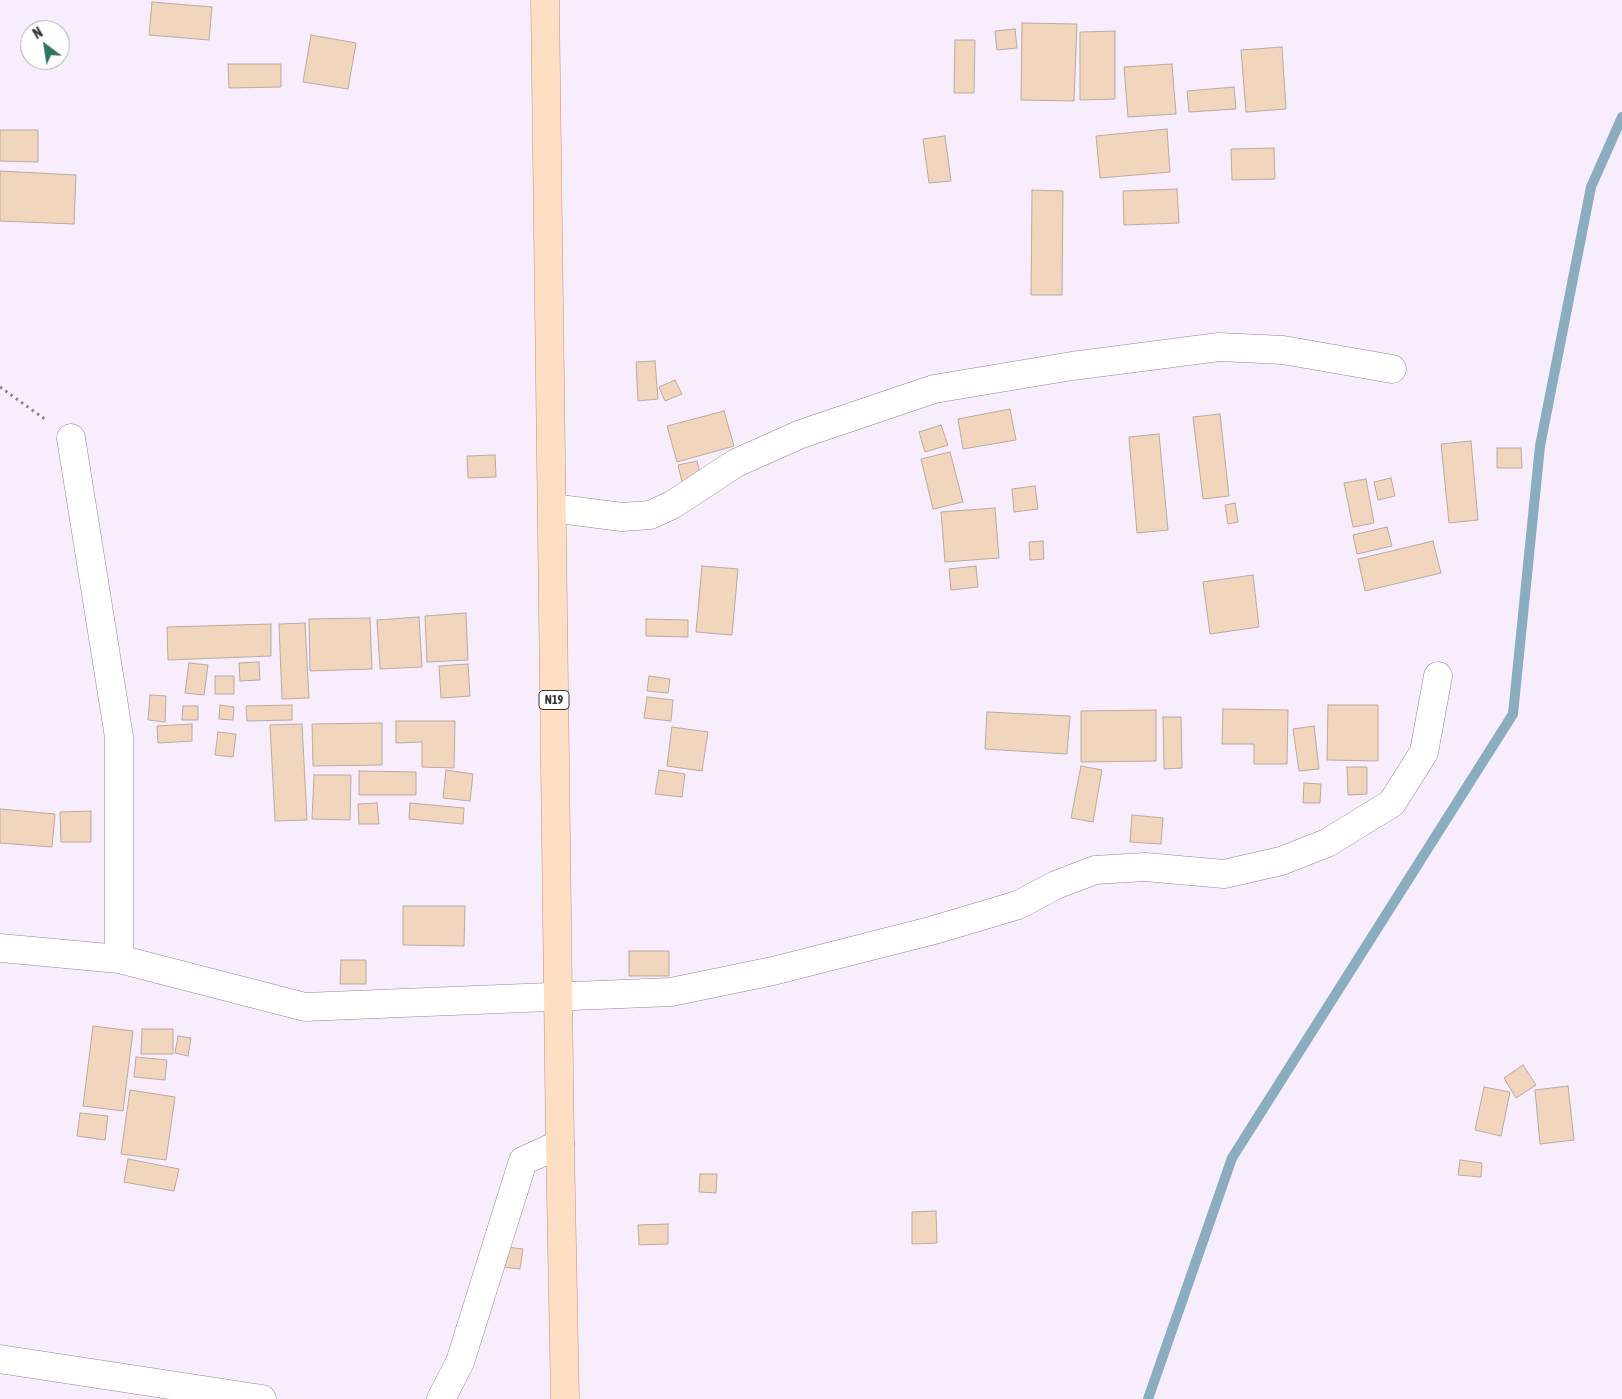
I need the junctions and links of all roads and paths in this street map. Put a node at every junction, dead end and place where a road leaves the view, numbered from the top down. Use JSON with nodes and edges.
{"nodes":[{"id":1,"x":545,"y":0,"type":"edge"},
{"id":2,"x":1392,"y":369,"type":"dead end"},
{"id":3,"x":0,"y":386,"type":"edge"},
{"id":4,"x":71,"y":438,"type":"joint"},
{"id":5,"x":552,"y":508,"type":"junction"},
{"id":6,"x":1438,"y":676,"type":"dead end"},
{"id":7,"x":0,"y":948,"type":"edge"},
{"id":8,"x":120,"y":960,"type":"junction"},
{"id":9,"x":558,"y":996,"type":"junction"},
{"id":10,"x":560,"y":1144,"type":"junction"},
{"id":11,"x":0,"y":1359,"type":"edge"},
{"id":12,"x":262,"y":1399,"type":"edge"},
{"id":13,"x":441,"y":1399,"type":"edge"},
{"id":14,"x":565,"y":1399,"type":"edge"}],
"edges":[{"from":1,"to":5,"type":"main road","number":"N19"},
{"from":2,"to":5,"type":"street"},
{"from":3,"to":4,"type":"path"},
{"from":4,"to":8,"type":"street"},
{"from":5,"to":9,"type":"main road","number":"N19"},
{"from":6,"to":9,"type":"street"},
{"from":7,"to":8,"type":"street"},
{"from":8,"to":9,"type":"street"},
{"from":9,"to":10,"type":"main road","number":"N19"},
{"from":10,"to":13,"type":"street"},
{"from":10,"to":14,"type":"main road","number":"N19"},
{"from":11,"to":12,"type":"street"}]}
